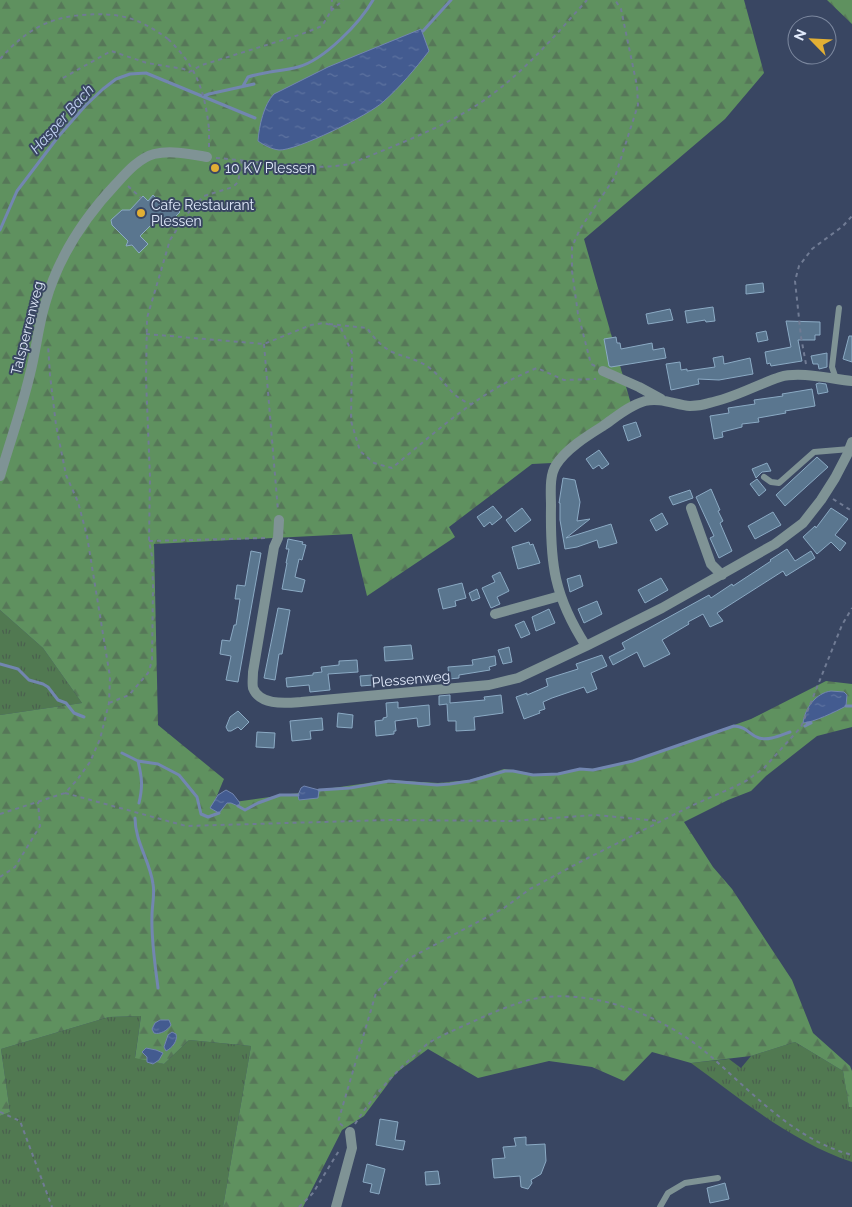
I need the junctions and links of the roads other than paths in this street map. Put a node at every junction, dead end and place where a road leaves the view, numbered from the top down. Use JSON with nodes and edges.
{"nodes":[{"id":1,"x":207,"y":157,"type":"road end"},
{"id":2,"x":839,"y":308,"type":"dead end"},
{"id":3,"x":601,"y":375,"type":"road end"},
{"id":4,"x":836,"y":379,"type":"junction"},
{"id":5,"x":852,"y":381,"type":"edge"},
{"id":6,"x":664,"y":401,"type":"junction"},
{"id":7,"x":851,"y":445,"type":"edge"},
{"id":8,"x":0,"y":476,"type":"edge"},
{"id":9,"x":764,"y":477,"type":"dead end"},
{"id":10,"x":691,"y":508,"type":"dead end"},
{"id":11,"x":279,"y":520,"type":"road end"},
{"id":12,"x":722,"y":575,"type":"junction"},
{"id":13,"x":560,"y":596,"type":"junction"},
{"id":14,"x":494,"y":614,"type":"dead end"},
{"id":15,"x":586,"y":646,"type":"junction"},
{"id":16,"x":350,"y":1132,"type":"road end"},
{"id":17,"x":718,"y":1178,"type":"dead end"},
{"id":18,"x":336,"y":1207,"type":"edge"},
{"id":19,"x":660,"y":1207,"type":"edge"}],
"edges":[{"from":1,"to":8,"type":"street","name":"Talsperrenweg"},
{"from":2,"to":4,"type":"lane"},
{"from":3,"to":6,"type":"street"},
{"from":4,"to":5,"type":"street"},
{"from":4,"to":6,"type":"street"},
{"from":6,"to":13,"type":"street"},
{"from":7,"to":9,"type":"lane"},
{"from":7,"to":12,"type":"street","name":"Plessenweg"},
{"from":10,"to":12,"type":"street"},
{"from":11,"to":15,"type":"street","name":"Plessenweg"},
{"from":12,"to":15,"type":"street","name":"Plessenweg"},
{"from":13,"to":14,"type":"street"},
{"from":13,"to":15,"type":"street"},
{"from":16,"to":18,"type":"street"},
{"from":17,"to":19,"type":"lane"}]}
